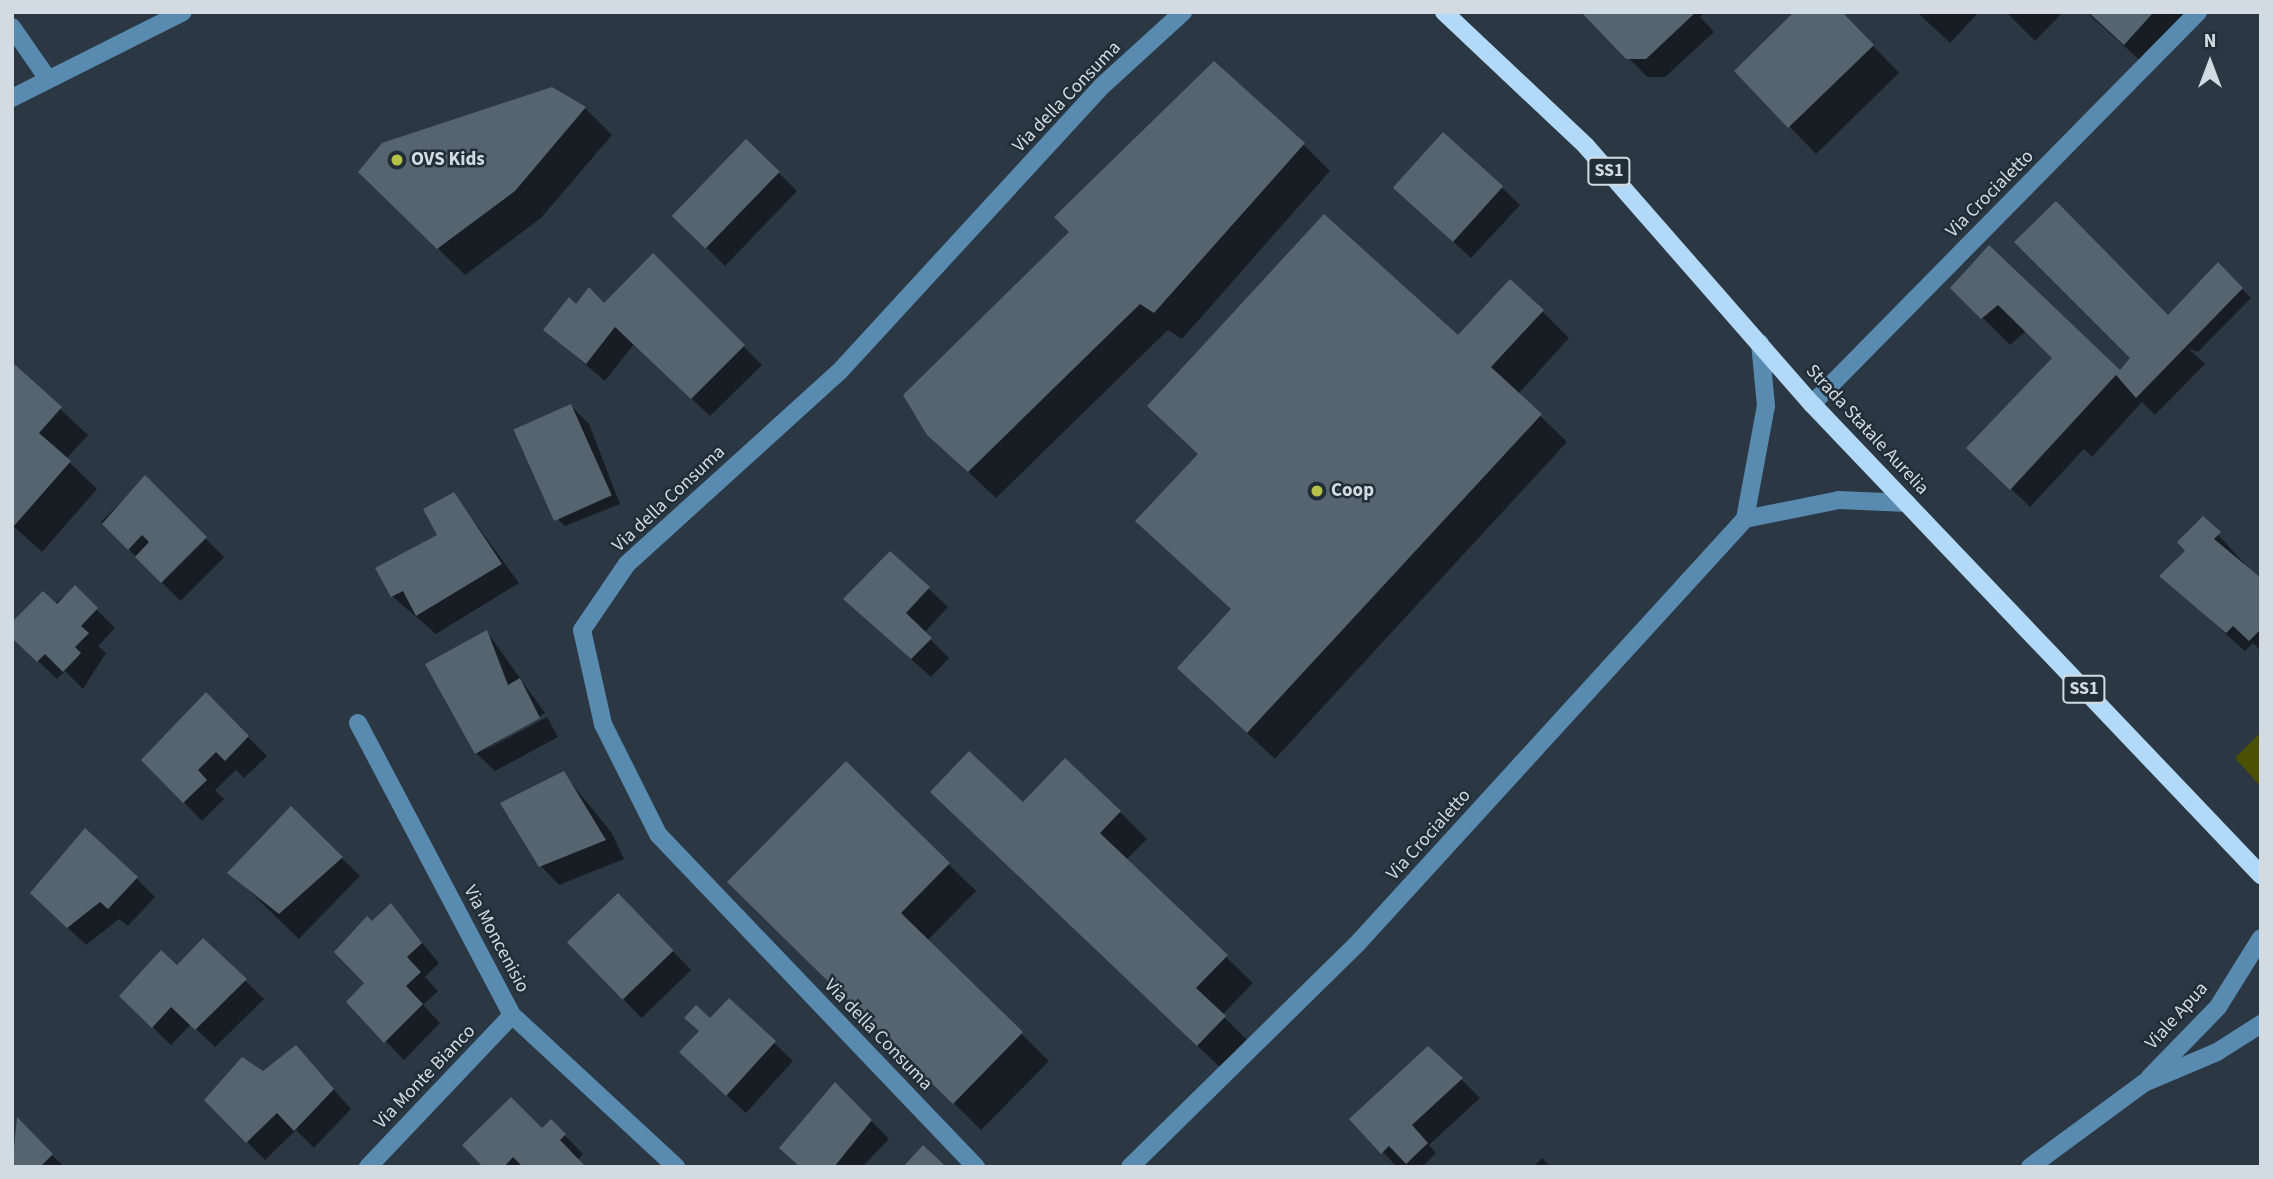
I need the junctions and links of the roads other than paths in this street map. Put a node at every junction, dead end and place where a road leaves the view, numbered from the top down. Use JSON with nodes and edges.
{"nodes":[{"id":1,"x":183,"y":12,"type":"edge"},
{"id":2,"x":1183,"y":12,"type":"edge"},
{"id":3,"x":1444,"y":12,"type":"edge"},
{"id":4,"x":2198,"y":12,"type":"edge"},
{"id":5,"x":12,"y":27,"type":"edge"},
{"id":6,"x":48,"y":79,"type":"junction"},
{"id":7,"x":12,"y":99,"type":"edge"},
{"id":8,"x":1760,"y":343,"type":"junction"},
{"id":9,"x":1812,"y":404,"type":"junction"},
{"id":10,"x":1907,"y":503,"type":"junction"},
{"id":11,"x":1745,"y":519,"type":"junction"},
{"id":12,"x":358,"y":723,"type":"dead end"},
{"id":13,"x":2261,"y":875,"type":"edge"},
{"id":14,"x":2261,"y":938,"type":"edge"},
{"id":15,"x":512,"y":1015,"type":"junction"},
{"id":16,"x":2261,"y":1024,"type":"edge"},
{"id":17,"x":2144,"y":1083,"type":"junction"},
{"id":18,"x":368,"y":1167,"type":"edge"},
{"id":19,"x":676,"y":1167,"type":"edge"},
{"id":20,"x":976,"y":1167,"type":"edge"},
{"id":21,"x":1130,"y":1167,"type":"edge"},
{"id":22,"x":2030,"y":1167,"type":"edge"}],
"edges":[{"from":1,"to":6,"type":"street"},
{"from":2,"to":20,"type":"street","name":"Via della Consuma"},
{"from":3,"to":8,"type":"main road","name":"Strada Statale Aurelia","number":"SS1"},
{"from":4,"to":9,"type":"street","name":"Via Crocialetto"},
{"from":5,"to":6,"type":"street"},
{"from":6,"to":7,"type":"street"},
{"from":8,"to":9,"type":"main road","name":"Strada Statale Aurelia","number":"SS1"},
{"from":8,"to":11,"type":"street"},
{"from":9,"to":10,"type":"main road","name":"Strada Statale Aurelia","number":"SS1"},
{"from":10,"to":11,"type":"street"},
{"from":10,"to":13,"type":"main road","name":"Strada Statale Aurelia","number":"SS1"},
{"from":11,"to":21,"type":"street","name":"Via Crocialetto"},
{"from":12,"to":15,"type":"street","name":"Via Moncenisio"},
{"from":14,"to":17,"type":"street","name":"Viale Apua"},
{"from":15,"to":18,"type":"street","name":"Via Monte Bianco"},
{"from":15,"to":19,"type":"street","name":"Via Moncenisio"},
{"from":16,"to":17,"type":"street","name":"Viale Apua"},
{"from":17,"to":22,"type":"street","name":"Viale Apua"}]}
